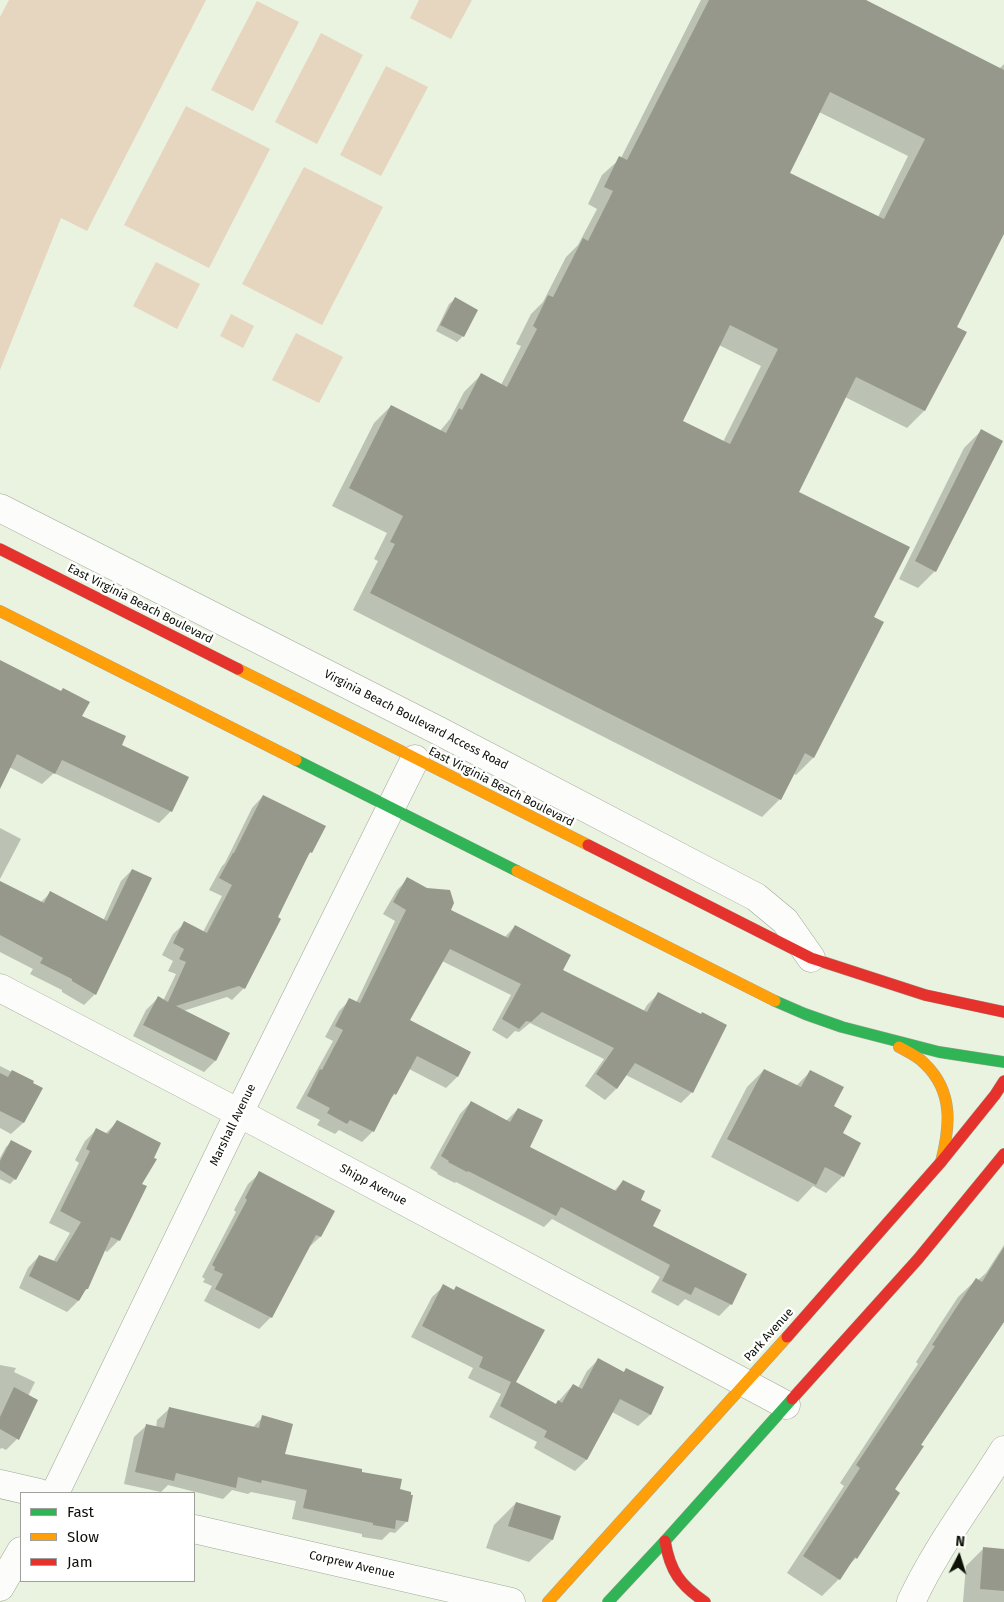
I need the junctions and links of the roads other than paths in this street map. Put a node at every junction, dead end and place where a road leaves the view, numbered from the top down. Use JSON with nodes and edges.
{"nodes":[{"id":1,"x":0,"y":508,"type":"edge"},
{"id":2,"x":2,"y":555,"type":"edge"},
{"id":3,"x":0,"y":611,"type":"edge"},
{"id":4,"x":415,"y":759,"type":"junction"},
{"id":5,"x":390,"y":809,"type":"junction"},
{"id":6,"x":812,"y":958,"type":"junction"},
{"id":7,"x":0,"y":988,"type":"edge"},
{"id":8,"x":1004,"y":1012,"type":"edge"},
{"id":9,"x":877,"y":1036,"type":"junction"},
{"id":10,"x":1004,"y":1062,"type":"edge"},
{"id":11,"x":1004,"y":1081,"type":"edge"},
{"id":12,"x":239,"y":1113,"type":"junction"},
{"id":13,"x":1004,"y":1154,"type":"edge"},
{"id":14,"x":941,"y":1162,"type":"junction"},
{"id":15,"x":745,"y":1383,"type":"junction"},
{"id":16,"x":786,"y":1405,"type":"junction"},
{"id":17,"x":1004,"y":1450,"type":"edge"},
{"id":18,"x":995,"y":1480,"type":"edge"},
{"id":19,"x":0,"y":1484,"type":"edge"},
{"id":20,"x":35,"y":1492,"type":"edge"},
{"id":21,"x":55,"y":1492,"type":"edge"},
{"id":22,"x":195,"y":1529,"type":"edge"},
{"id":23,"x":665,"y":1541,"type":"junction"},
{"id":24,"x":20,"y":1553,"type":"edge"},
{"id":25,"x":0,"y":1587,"type":"edge"},
{"id":26,"x":511,"y":1602,"type":"edge"},
{"id":27,"x":548,"y":1602,"type":"edge"},
{"id":28,"x":608,"y":1602,"type":"edge"},
{"id":29,"x":705,"y":1602,"type":"edge"},
{"id":30,"x":911,"y":1602,"type":"edge"}],
"edges":[{"from":1,"to":6,"type":"street","name":"Virginia Beach Boulevard Access Road"},
{"from":2,"to":4,"type":"main road","name":"East Virginia Beach Boulevard"},
{"from":3,"to":5,"type":"main road"},
{"from":4,"to":5,"type":"street","name":"Marshall Avenue"},
{"from":4,"to":6,"type":"main road","name":"East Virginia Beach Boulevard"},
{"from":5,"to":9,"type":"main road"},
{"from":5,"to":12,"type":"street","name":"Marshall Avenue"},
{"from":6,"to":8,"type":"main road","name":"East Virginia Beach Boulevard"},
{"from":7,"to":12,"type":"street","name":"Shipp Avenue"},
{"from":9,"to":10,"type":"main road"},
{"from":9,"to":14,"type":"main road"},
{"from":11,"to":14,"type":"main road","name":"Park Avenue"},
{"from":12,"to":15,"type":"street","name":"Shipp Avenue"},
{"from":12,"to":21,"type":"street","name":"Marshall Avenue"},
{"from":13,"to":16,"type":"main road"},
{"from":14,"to":15,"type":"main road","name":"Park Avenue"},
{"from":15,"to":16,"type":"street","name":"Shipp Avenue"},
{"from":15,"to":27,"type":"main road","name":"Park Avenue"},
{"from":16,"to":23,"type":"main road"},
{"from":17,"to":18,"type":"street"},
{"from":18,"to":30,"type":"street"},
{"from":19,"to":20,"type":"street"},
{"from":22,"to":26,"type":"street","name":"Corprew Avenue"},
{"from":23,"to":28,"type":"main road"},
{"from":23,"to":29,"type":"main road"},
{"from":24,"to":25,"type":"street"}]}
